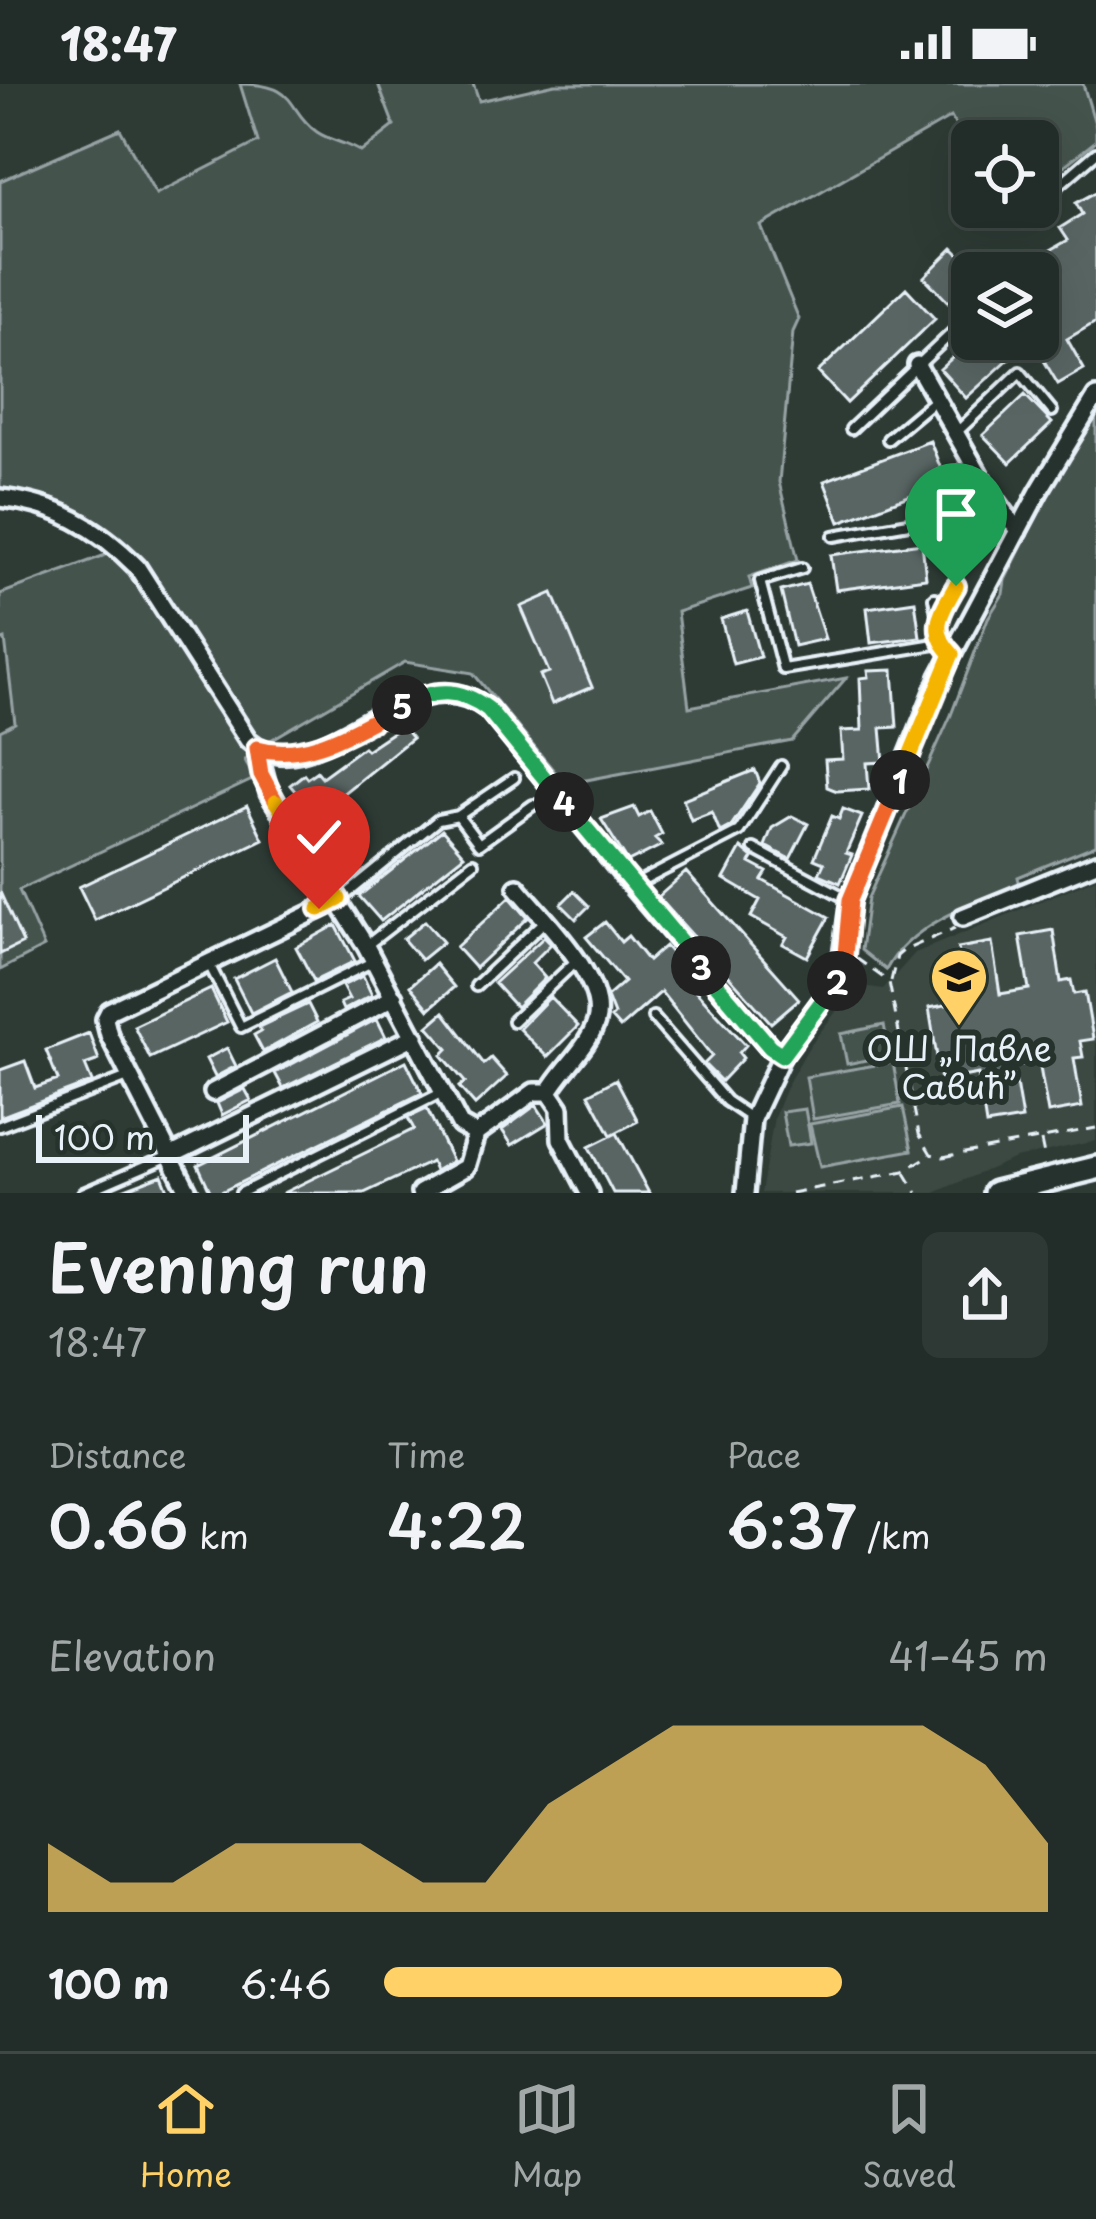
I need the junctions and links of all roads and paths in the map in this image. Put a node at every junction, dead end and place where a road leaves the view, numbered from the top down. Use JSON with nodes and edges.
{"nodes":[{"id":1,"x":1096,"y":153,"type":"edge"},
{"id":2,"x":1059,"y":185,"type":"edge"},
{"id":3,"x":951,"y":333,"type":"edge"},
{"id":4,"x":917,"y":365,"type":"junction"},
{"id":5,"x":1096,"y":397,"type":"edge"},
{"id":6,"x":937,"y":398,"type":"junction"},
{"id":7,"x":1052,"y":411,"type":"dead end"},
{"id":8,"x":851,"y":429,"type":"dead end"},
{"id":9,"x":957,"y":432,"type":"junction"},
{"id":10,"x":888,"y":439,"type":"dead end"},
{"id":11,"x":986,"y":485,"type":"junction"},
{"id":12,"x":0,"y":498,"type":"edge"},
{"id":13,"x":1018,"y":531,"type":"junction"},
{"id":14,"x":834,"y":536,"type":"dead end"},
{"id":15,"x":802,"y":568,"type":"dead end"},
{"id":16,"x":956,"y":586,"type":"dead end"},
{"id":17,"x":934,"y":598,"type":"dead end"},
{"id":18,"x":937,"y":620,"type":"junction"},
{"id":19,"x":947,"y":648,"type":"junction"},
{"id":20,"x":257,"y":748,"type":"junction"},
{"id":21,"x":781,"y":766,"type":"dead end"},
{"id":22,"x":514,"y":778,"type":"dead end"},
{"id":23,"x":533,"y":805,"type":"dead end"},
{"id":24,"x":458,"y":816,"type":"junction"},
{"id":25,"x":754,"y":849,"type":"dead end"},
{"id":26,"x":1096,"y":862,"type":"edge"},
{"id":27,"x":473,"y":863,"type":"dead end"},
{"id":28,"x":632,"y":886,"type":"junction"},
{"id":29,"x":517,"y":887,"type":"dead end"},
{"id":30,"x":339,"y":899,"type":"junction"},
{"id":31,"x":850,"y":900,"type":"junction"},
{"id":32,"x":963,"y":916,"type":"dead end"},
{"id":33,"x":545,"y":922,"type":"junction"},
{"id":34,"x":845,"y":950,"type":"junction"},
{"id":35,"x":370,"y":953,"type":"junction"},
{"id":36,"x":577,"y":960,"type":"junction"},
{"id":37,"x":208,"y":962,"type":"junction"},
{"id":38,"x":476,"y":986,"type":"dead end"},
{"id":39,"x":394,"y":997,"type":"junction"},
{"id":40,"x":653,"y":1018,"type":"dead end"},
{"id":41,"x":513,"y":1021,"type":"dead end"},
{"id":42,"x":415,"y":1036,"type":"junction"},
{"id":43,"x":782,"y":1055,"type":"junction"},
{"id":44,"x":129,"y":1076,"type":"junction"},
{"id":45,"x":444,"y":1091,"type":"junction"},
{"id":46,"x":213,"y":1092,"type":"dead end"},
{"id":47,"x":549,"y":1092,"type":"junction"},
{"id":48,"x":752,"y":1119,"type":"junction"},
{"id":49,"x":0,"y":1126,"type":"edge"},
{"id":50,"x":1096,"y":1128,"type":"edge"},
{"id":51,"x":476,"y":1134,"type":"junction"},
{"id":52,"x":1041,"y":1139,"type":"junction"},
{"id":53,"x":931,"y":1154,"type":"junction"},
{"id":54,"x":170,"y":1156,"type":"junction"},
{"id":55,"x":1096,"y":1168,"type":"edge"},
{"id":56,"x":904,"y":1171,"type":"junction"},
{"id":57,"x":1049,"y":1177,"type":"junction"},
{"id":58,"x":82,"y":1193,"type":"edge"},
{"id":59,"x":189,"y":1193,"type":"edge"},
{"id":60,"x":241,"y":1193,"type":"edge"},
{"id":61,"x":420,"y":1193,"type":"edge"},
{"id":62,"x":589,"y":1193,"type":"edge"},
{"id":63,"x":745,"y":1193,"type":"edge"},
{"id":64,"x":791,"y":1193,"type":"edge"},
{"id":65,"x":917,"y":1193,"type":"edge"},
{"id":66,"x":994,"y":1193,"type":"edge"}],
"edges":[{"from":1,"to":2,"type":"lane"},
{"from":3,"to":4,"type":"lane"},
{"from":4,"to":6,"type":"street"},
{"from":4,"to":8,"type":"lane"},
{"from":5,"to":13,"type":"street"},
{"from":6,"to":9,"type":"street"},
{"from":6,"to":10,"type":"lane"},
{"from":7,"to":9,"type":"lane"},
{"from":9,"to":11,"type":"street"},
{"from":11,"to":13,"type":"street"},
{"from":11,"to":14,"type":"lane"},
{"from":12,"to":20,"type":"street"},
{"from":13,"to":19,"type":"street"},
{"from":15,"to":19,"type":"lane"},
{"from":16,"to":18,"type":"lane"},
{"from":17,"to":18,"type":"lane"},
{"from":18,"to":19,"type":"lane"},
{"from":19,"to":31,"type":"street"},
{"from":20,"to":28,"type":"street"},
{"from":20,"to":30,"type":"street"},
{"from":21,"to":28,"type":"lane"},
{"from":22,"to":24,"type":"lane"},
{"from":23,"to":24,"type":"lane"},
{"from":24,"to":30,"type":"lane"},
{"from":25,"to":31,"type":"lane"},
{"from":26,"to":32,"type":"street"},
{"from":27,"to":35,"type":"lane"},
{"from":28,"to":43,"type":"street"},
{"from":29,"to":33,"type":"street"},
{"from":30,"to":35,"type":"street"},
{"from":30,"to":37,"type":"street"},
{"from":31,"to":34,"type":"street"},
{"from":33,"to":36,"type":"street"},
{"from":33,"to":38,"type":"lane"},
{"from":34,"to":43,"type":"street"},
{"from":34,"to":53,"type":"path"},
{"from":35,"to":37,"type":"lane"},
{"from":35,"to":39,"type":"street"},
{"from":36,"to":41,"type":"lane"},
{"from":36,"to":47,"type":"street"},
{"from":37,"to":44,"type":"street"},
{"from":39,"to":42,"type":"street"},
{"from":39,"to":46,"type":"street"},
{"from":40,"to":48,"type":"lane"},
{"from":42,"to":45,"type":"street"},
{"from":42,"to":54,"type":"street"},
{"from":43,"to":48,"type":"street"},
{"from":44,"to":49,"type":"lane"},
{"from":44,"to":54,"type":"street"},
{"from":45,"to":51,"type":"street"},
{"from":45,"to":60,"type":"lane"},
{"from":47,"to":51,"type":"street"},
{"from":47,"to":62,"type":"street"},
{"from":48,"to":63,"type":"street"},
{"from":50,"to":52,"type":"path"},
{"from":51,"to":61,"type":"street"},
{"from":52,"to":53,"type":"path"},
{"from":52,"to":57,"type":"path"},
{"from":53,"to":56,"type":"path"},
{"from":54,"to":58,"type":"lane"},
{"from":54,"to":59,"type":"street"},
{"from":55,"to":57,"type":"street"},
{"from":56,"to":64,"type":"path"},
{"from":56,"to":65,"type":"path"},
{"from":57,"to":66,"type":"street"}]}
